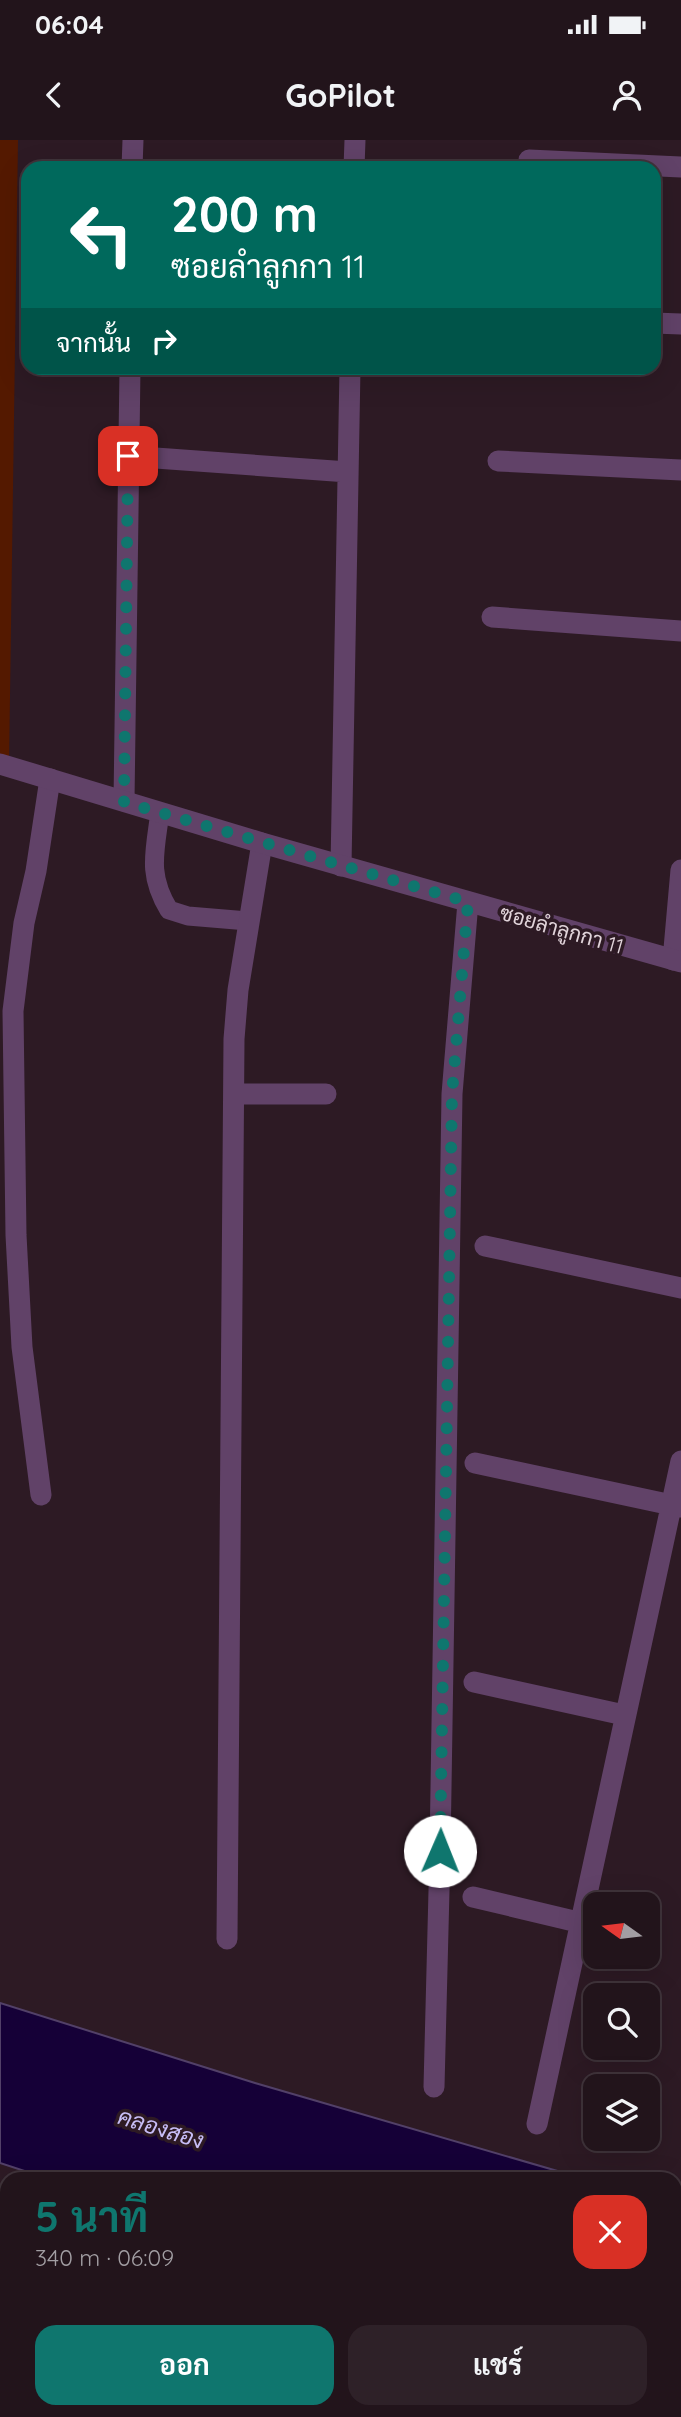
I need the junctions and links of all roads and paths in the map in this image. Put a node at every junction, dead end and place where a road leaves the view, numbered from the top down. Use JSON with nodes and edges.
{"nodes":[{"id":1,"x":133,"y":140,"type":"edge"},
{"id":2,"x":355,"y":140,"type":"edge"},
{"id":3,"x":529,"y":160,"type":"dead end"},
{"id":4,"x":132,"y":161,"type":"edge"},
{"id":5,"x":355,"y":161,"type":"edge"},
{"id":6,"x":551,"y":161,"type":"edge"},
{"id":7,"x":661,"y":166,"type":"edge"},
{"id":8,"x":681,"y":167,"type":"edge"},
{"id":9,"x":661,"y":323,"type":"edge"},
{"id":10,"x":681,"y":324,"type":"edge"},
{"id":11,"x":130,"y":375,"type":"edge"},
{"id":12,"x":350,"y":375,"type":"edge"},
{"id":13,"x":128,"y":456,"type":"junction"},
{"id":14,"x":498,"y":461,"type":"dead end"},
{"id":15,"x":681,"y":470,"type":"edge"},
{"id":16,"x":348,"y":472,"type":"junction"},
{"id":17,"x":492,"y":617,"type":"dead end"},
{"id":18,"x":681,"y":631,"type":"edge"},
{"id":19,"x":0,"y":764,"type":"edge"},
{"id":20,"x":50,"y":779,"type":"junction"},
{"id":21,"x":124,"y":802,"type":"junction"},
{"id":22,"x":160,"y":813,"type":"junction"},
{"id":23,"x":262,"y":843,"type":"junction"},
{"id":24,"x":341,"y":866,"type":"junction"},
{"id":25,"x":681,"y":870,"type":"edge"},
{"id":26,"x":468,"y":902,"type":"junction"},
{"id":27,"x":248,"y":921,"type":"junction"},
{"id":28,"x":677,"y":961,"type":"edge"},
{"id":29,"x":234,"y":1094,"type":"junction"},
{"id":30,"x":326,"y":1094,"type":"dead end"},
{"id":31,"x":485,"y":1246,"type":"dead end"},
{"id":32,"x":681,"y":1288,"type":"edge"},
{"id":33,"x":681,"y":1461,"type":"edge"},
{"id":34,"x":475,"y":1463,"type":"dead end"},
{"id":35,"x":41,"y":1495,"type":"dead end"},
{"id":36,"x":676,"y":1506,"type":"edge"},
{"id":37,"x":474,"y":1682,"type":"dead end"},
{"id":38,"x":624,"y":1715,"type":"junction"},
{"id":39,"x":473,"y":1898,"type":"dead end"},
{"id":40,"x":582,"y":1923,"type":"junction"},
{"id":41,"x":227,"y":1939,"type":"dead end"},
{"id":42,"x":434,"y":2087,"type":"dead end"},
{"id":43,"x":537,"y":2124,"type":"dead end"}],
"edges":[{"from":1,"to":4,"type":"street"},
{"from":2,"to":5,"type":"street"},
{"from":3,"to":6,"type":"street"},
{"from":7,"to":8,"type":"street"},
{"from":9,"to":10,"type":"street"},
{"from":11,"to":13,"type":"street"},
{"from":12,"to":16,"type":"street"},
{"from":13,"to":16,"type":"street"},
{"from":13,"to":21,"type":"street"},
{"from":14,"to":15,"type":"street"},
{"from":16,"to":24,"type":"street"},
{"from":17,"to":18,"type":"street"},
{"from":19,"to":20,"type":"street","name":"ซอยลำลูกกา 11"},
{"from":20,"to":21,"type":"street","name":"ซอยลำลูกกา 11"},
{"from":20,"to":35,"type":"street"},
{"from":21,"to":22,"type":"street","name":"ซอยลำลูกกา 11"},
{"from":22,"to":23,"type":"street","name":"ซอยลำลูกกา 11"},
{"from":22,"to":27,"type":"lane"},
{"from":23,"to":24,"type":"street","name":"ซอยลำลูกกา 11"},
{"from":23,"to":27,"type":"street"},
{"from":24,"to":26,"type":"street","name":"ซอยลำลูกกา 11"},
{"from":25,"to":28,"type":"street"},
{"from":26,"to":28,"type":"street","name":"ซอยลำลูกกา 11"},
{"from":26,"to":42,"type":"street"},
{"from":27,"to":29,"type":"street"},
{"from":29,"to":30,"type":"street"},
{"from":29,"to":41,"type":"street"},
{"from":31,"to":32,"type":"street"},
{"from":33,"to":36,"type":"street"},
{"from":34,"to":36,"type":"street"},
{"from":36,"to":38,"type":"street"},
{"from":37,"to":38,"type":"street"},
{"from":38,"to":40,"type":"street"},
{"from":39,"to":40,"type":"street"},
{"from":40,"to":43,"type":"street"}]}
